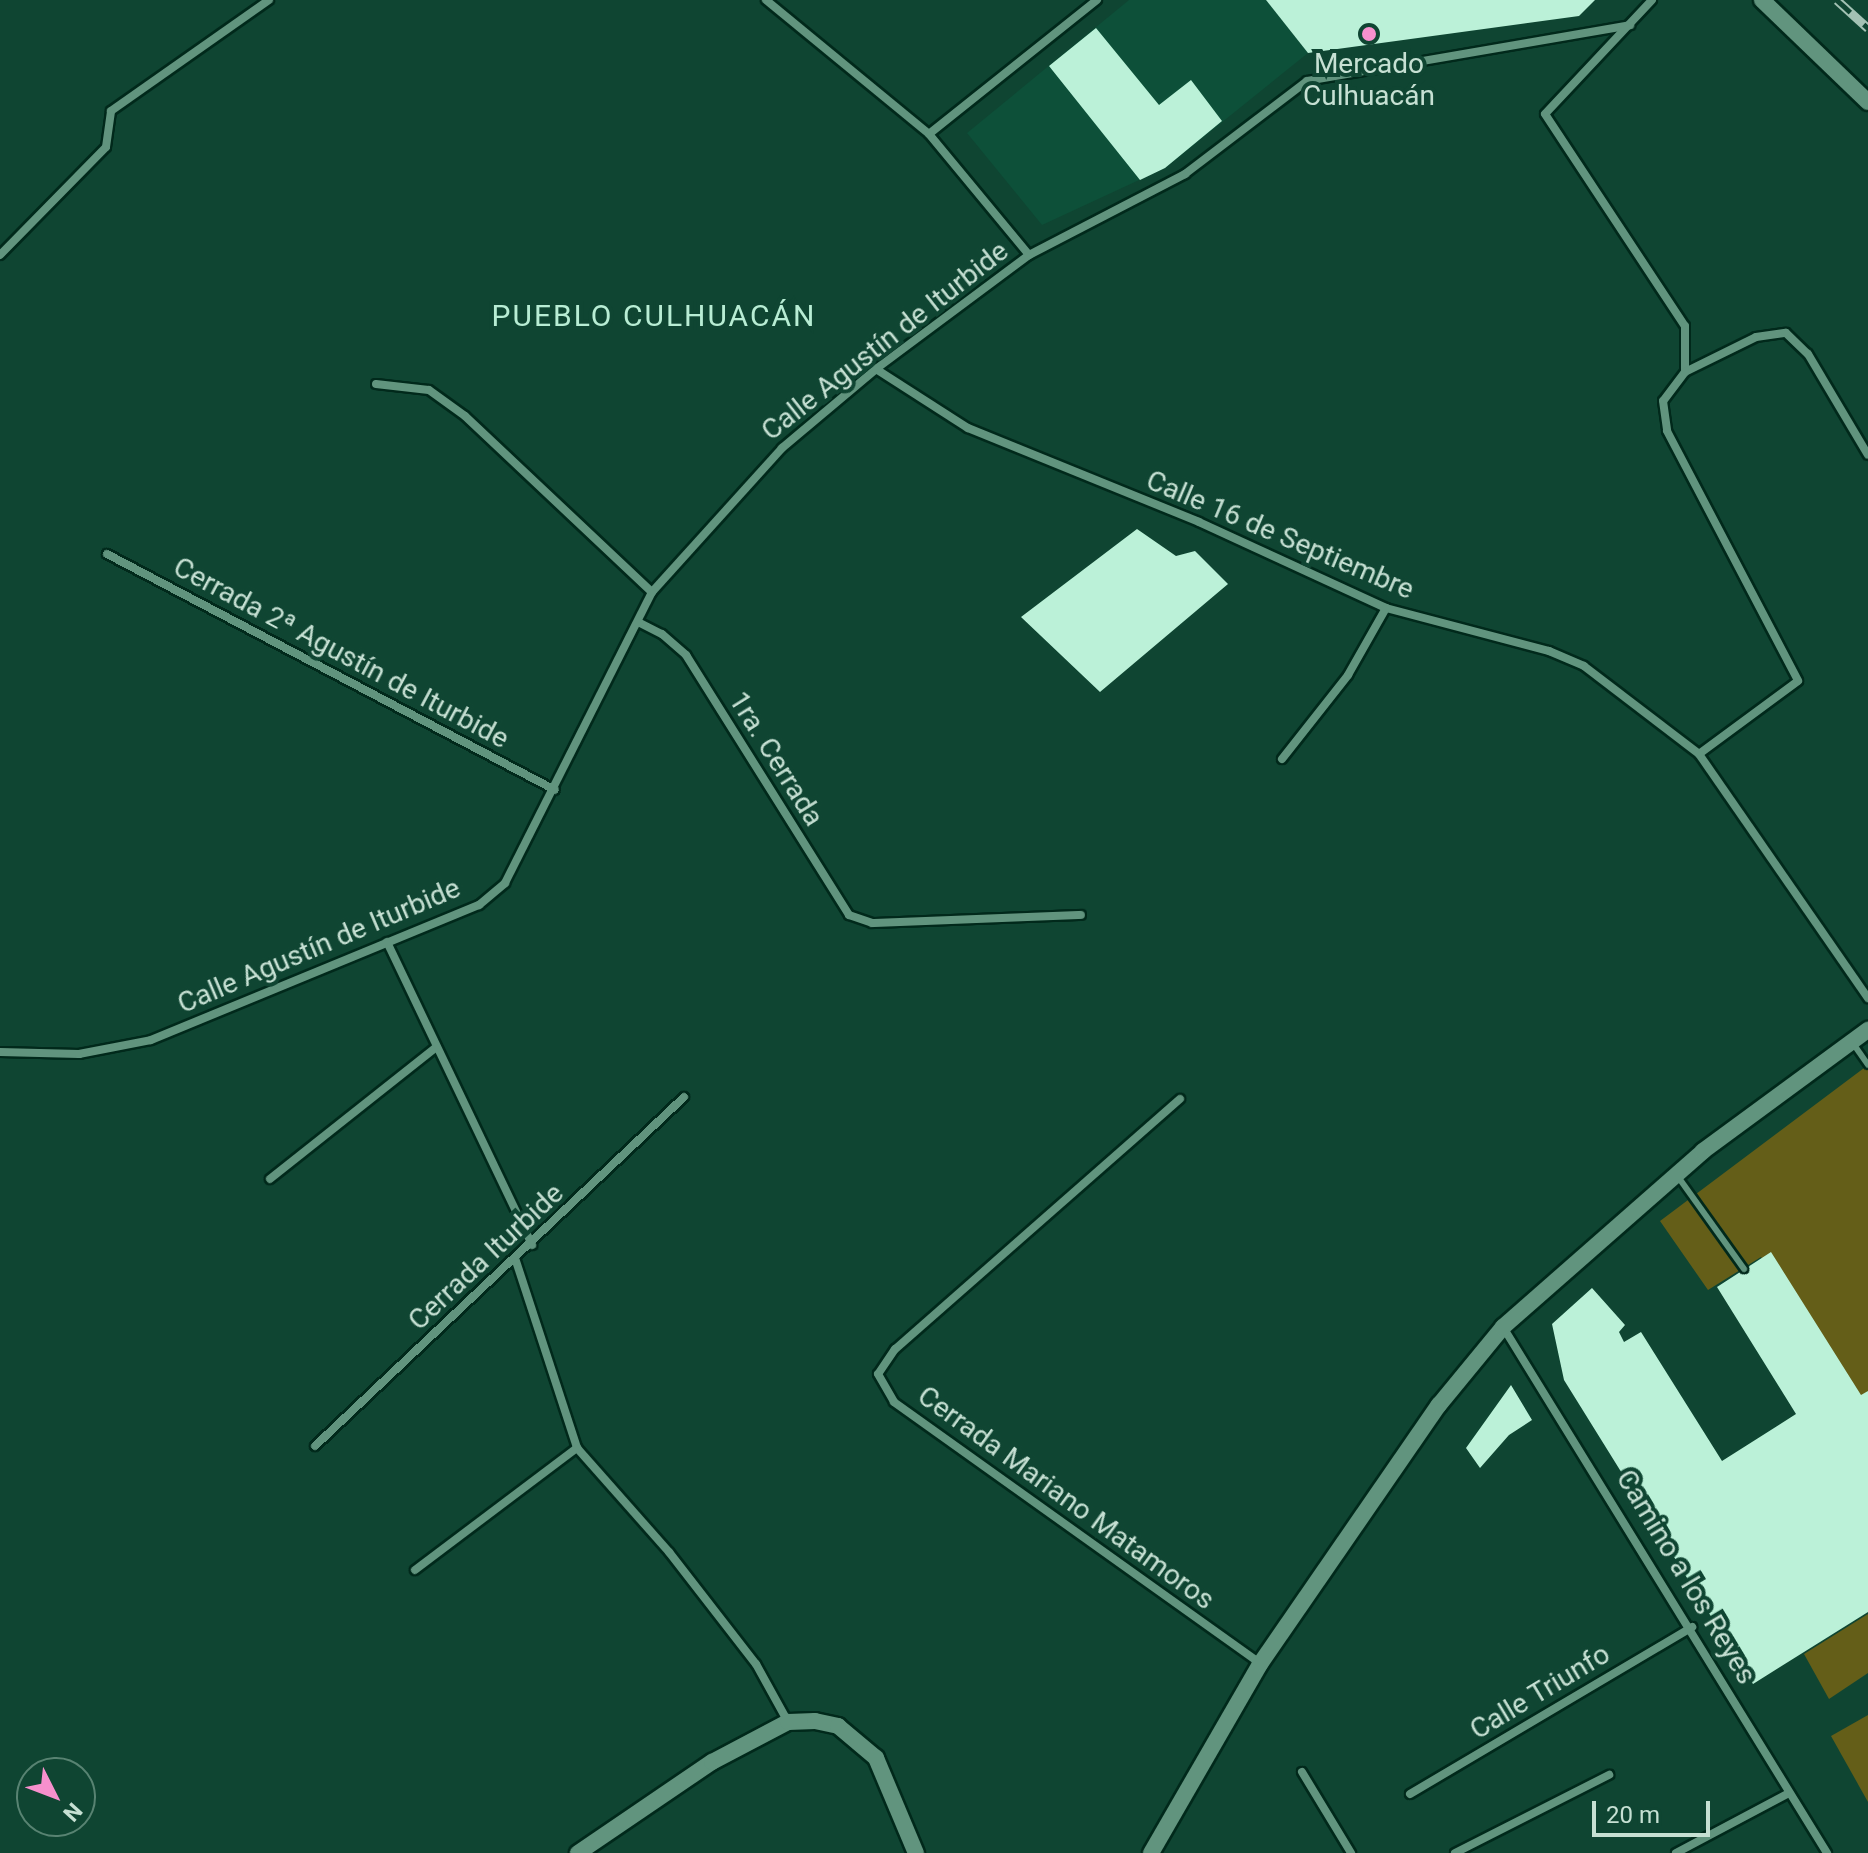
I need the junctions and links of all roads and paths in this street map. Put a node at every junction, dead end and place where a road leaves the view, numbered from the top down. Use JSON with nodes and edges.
{"nodes":[{"id":1,"x":269,"y":0,"type":"edge"},
{"id":2,"x":766,"y":0,"type":"edge"},
{"id":3,"x":1097,"y":0,"type":"edge"},
{"id":4,"x":1652,"y":0,"type":"edge"},
{"id":5,"x":1762,"y":0,"type":"edge"},
{"id":6,"x":1630,"y":25,"type":"junction"},
{"id":7,"x":1868,"y":102,"type":"edge"},
{"id":8,"x":929,"y":134,"type":"junction"},
{"id":9,"x":0,"y":255,"type":"edge"},
{"id":10,"x":1029,"y":255,"type":"junction"},
{"id":11,"x":876,"y":369,"type":"junction"},
{"id":12,"x":1685,"y":372,"type":"junction"},
{"id":13,"x":376,"y":384,"type":"dead end"},
{"id":14,"x":1868,"y":455,"type":"edge"},
{"id":15,"x":107,"y":554,"type":"dead end"},
{"id":16,"x":652,"y":592,"type":"junction"},
{"id":17,"x":1386,"y":608,"type":"junction"},
{"id":18,"x":638,"y":622,"type":"junction"},
{"id":19,"x":1699,"y":754,"type":"junction"},
{"id":20,"x":1282,"y":759,"type":"dead end"},
{"id":21,"x":555,"y":790,"type":"junction"},
{"id":22,"x":1081,"y":915,"type":"dead end"},
{"id":23,"x":387,"y":942,"type":"junction"},
{"id":24,"x":1868,"y":998,"type":"edge"},
{"id":25,"x":1868,"y":1030,"type":"edge"},
{"id":26,"x":1852,"y":1042,"type":"junction"},
{"id":27,"x":435,"y":1048,"type":"junction"},
{"id":28,"x":0,"y":1052,"type":"edge"},
{"id":29,"x":1868,"y":1065,"type":"edge"},
{"id":30,"x":684,"y":1097,"type":"dead end"},
{"id":31,"x":1180,"y":1099,"type":"dead end"},
{"id":32,"x":1676,"y":1174,"type":"junction"},
{"id":33,"x":270,"y":1179,"type":"dead end"},
{"id":34,"x":532,"y":1245,"type":"junction"},
{"id":35,"x":516,"y":1261,"type":"junction"},
{"id":36,"x":1744,"y":1269,"type":"dead end"},
{"id":37,"x":1503,"y":1327,"type":"junction"},
{"id":38,"x":315,"y":1446,"type":"dead end"},
{"id":39,"x":577,"y":1448,"type":"junction"},
{"id":40,"x":415,"y":1570,"type":"dead end"},
{"id":41,"x":1692,"y":1627,"type":"junction"},
{"id":42,"x":1260,"y":1664,"type":"junction"},
{"id":43,"x":788,"y":1722,"type":"junction"},
{"id":44,"x":1302,"y":1772,"type":"dead end"},
{"id":45,"x":1609,"y":1775,"type":"dead end"},
{"id":46,"x":1789,"y":1793,"type":"junction"},
{"id":47,"x":1410,"y":1794,"type":"dead end"},
{"id":48,"x":578,"y":1853,"type":"edge"},
{"id":49,"x":916,"y":1853,"type":"edge"},
{"id":50,"x":1151,"y":1853,"type":"edge"},
{"id":51,"x":1351,"y":1853,"type":"edge"},
{"id":52,"x":1455,"y":1853,"type":"edge"},
{"id":53,"x":1676,"y":1853,"type":"edge"},
{"id":54,"x":1827,"y":1853,"type":"edge"}],
"edges":[{"from":1,"to":9,"type":"street"},
{"from":2,"to":8,"type":"street"},
{"from":3,"to":8,"type":"street"},
{"from":4,"to":6,"type":"street"},
{"from":5,"to":7,"type":"street"},
{"from":6,"to":10,"type":"street","name":"Calle Agustín de Iturbide"},
{"from":6,"to":12,"type":"street"},
{"from":8,"to":10,"type":"street"},
{"from":10,"to":11,"type":"street","name":"Calle Agustín de Iturbide"},
{"from":11,"to":16,"type":"street","name":"Calle Agustín de Iturbide"},
{"from":11,"to":17,"type":"street","name":"Calle 16 de Septiembre"},
{"from":12,"to":14,"type":"street"},
{"from":12,"to":19,"type":"street"},
{"from":13,"to":16,"type":"street"},
{"from":15,"to":21,"type":"street","name":"Cerrada 2ª Agustín de Iturbide"},
{"from":16,"to":18,"type":"street","name":"Calle Agustín de Iturbide"},
{"from":17,"to":19,"type":"street","name":"Calle 16 de Septiembre"},
{"from":17,"to":20,"type":"street"},
{"from":18,"to":21,"type":"street","name":"Calle Agustín de Iturbide"},
{"from":18,"to":22,"type":"street","name":"1ra. Cerrada"},
{"from":19,"to":24,"type":"street","name":"Calle 16 de Septiembre"},
{"from":21,"to":23,"type":"street","name":"Calle Agustín de Iturbide"},
{"from":23,"to":27,"type":"street"},
{"from":23,"to":28,"type":"street","name":"Calle Agustín de Iturbide"},
{"from":25,"to":26,"type":"street"},
{"from":26,"to":29,"type":"lane"},
{"from":26,"to":32,"type":"street"},
{"from":27,"to":33,"type":"street"},
{"from":27,"to":34,"type":"street"},
{"from":30,"to":34,"type":"street","name":"Cerrada Iturbide"},
{"from":31,"to":42,"type":"street","name":"Cerrada Mariano Matamoros"},
{"from":32,"to":36,"type":"lane"},
{"from":32,"to":37,"type":"street"},
{"from":34,"to":35,"type":"street","name":"Cerrada Iturbide"},
{"from":35,"to":38,"type":"street","name":"Cerrada Iturbide"},
{"from":35,"to":39,"type":"street"},
{"from":37,"to":41,"type":"street","name":"Camino a los Reyes"},
{"from":37,"to":42,"type":"street"},
{"from":39,"to":40,"type":"street"},
{"from":39,"to":43,"type":"street"},
{"from":41,"to":46,"type":"street","name":"Camino a los Reyes"},
{"from":41,"to":47,"type":"street","name":"Calle Triunfo"},
{"from":42,"to":50,"type":"street"},
{"from":43,"to":48,"type":"street"},
{"from":43,"to":49,"type":"street"},
{"from":44,"to":51,"type":"street"},
{"from":45,"to":52,"type":"street"},
{"from":46,"to":53,"type":"street"},
{"from":46,"to":54,"type":"street","name":"Camino a los Reyes"}]}
